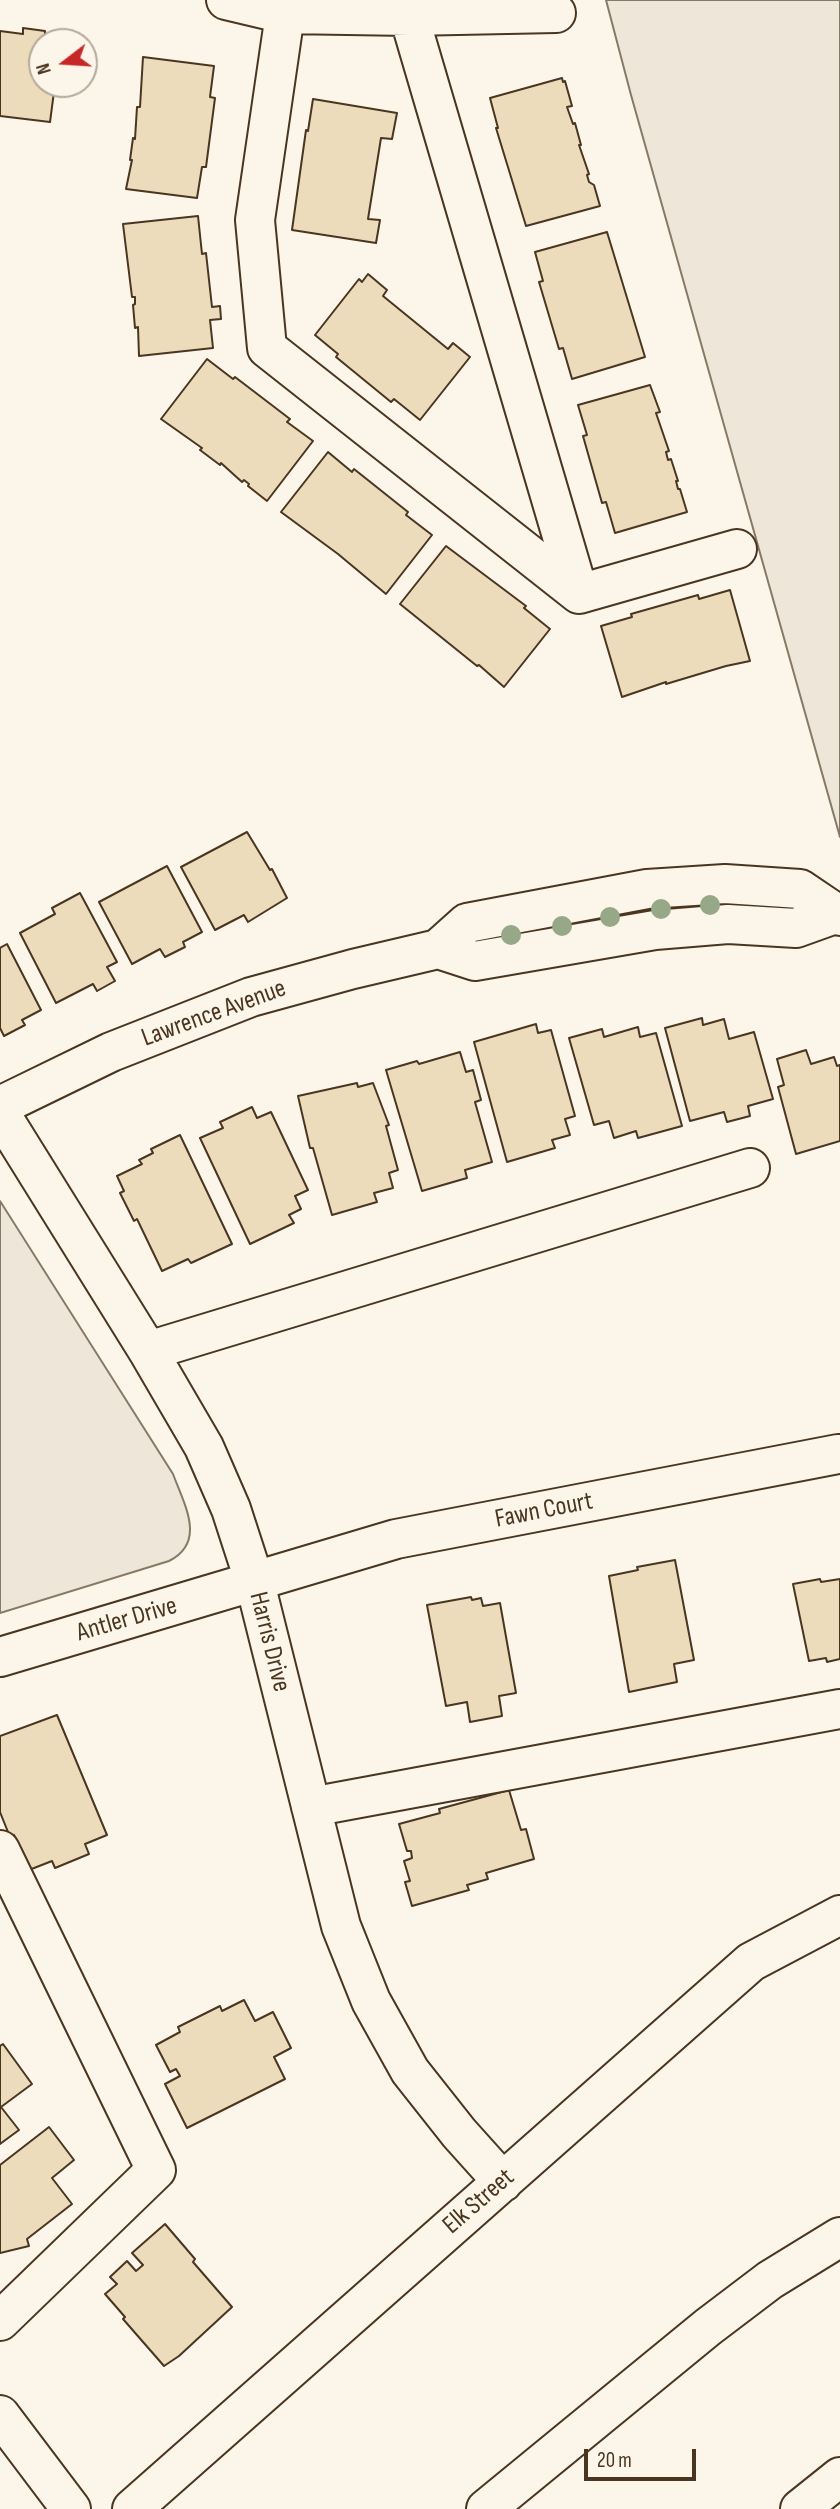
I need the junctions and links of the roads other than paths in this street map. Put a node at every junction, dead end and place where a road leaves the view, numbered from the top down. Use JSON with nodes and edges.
{"nodes":[{"id":1,"x":226,"y":0,"type":"edge"},
{"id":2,"x":556,"y":13,"type":"dead end"},
{"id":3,"x":285,"y":14,"type":"junction"},
{"id":4,"x":409,"y":16,"type":"junction"},
{"id":5,"x":737,"y":549,"type":"dead end"},
{"id":6,"x":579,"y":594,"type":"junction"},
{"id":7,"x":837,"y":915,"type":"edge"},
{"id":8,"x":0,"y":1106,"type":"edge"},
{"id":9,"x":0,"y":1113,"type":"edge"},
{"id":10,"x":750,"y":1168,"type":"dead end"},
{"id":11,"x":148,"y":1351,"type":"junction"},
{"id":12,"x":838,"y":1454,"type":"edge"},
{"id":13,"x":254,"y":1583,"type":"junction"},
{"id":14,"x":0,"y":1657,"type":"edge"},
{"id":15,"x":840,"y":1709,"type":"edge"},
{"id":16,"x":311,"y":1807,"type":"junction"},
{"id":17,"x":0,"y":1850,"type":"edge"},
{"id":18,"x":840,"y":1915,"type":"edge"},
{"id":19,"x":503,"y":2182,"type":"junction"},
{"id":20,"x":840,"y":2237,"type":"edge"},
{"id":21,"x":0,"y":2321,"type":"edge"},
{"id":22,"x":0,"y":2416,"type":"edge"},
{"id":23,"x":840,"y":2477,"type":"edge"},
{"id":24,"x":71,"y":2509,"type":"edge"},
{"id":25,"x":132,"y":2509,"type":"edge"},
{"id":26,"x":486,"y":2509,"type":"edge"},
{"id":27,"x":800,"y":2509,"type":"edge"}],
"edges":[{"from":1,"to":3,"type":"street"},
{"from":2,"to":4,"type":"street"},
{"from":3,"to":4,"type":"street"},
{"from":3,"to":6,"type":"street"},
{"from":4,"to":6,"type":"street"},
{"from":5,"to":6,"type":"street"},
{"from":7,"to":8,"type":"street","name":"Lawrence Avenue"},
{"from":9,"to":11,"type":"street","name":"Harris Drive"},
{"from":10,"to":11,"type":"street"},
{"from":11,"to":13,"type":"street","name":"Harris Drive"},
{"from":12,"to":13,"type":"street","name":"Fawn Court"},
{"from":13,"to":14,"type":"street","name":"Antler Drive"},
{"from":13,"to":16,"type":"street","name":"Harris Drive"},
{"from":15,"to":16,"type":"street"},
{"from":16,"to":19,"type":"street","name":"Harris Drive"},
{"from":17,"to":21,"type":"street"},
{"from":18,"to":19,"type":"street","name":"Elk Street"},
{"from":19,"to":25,"type":"street","name":"Elk Street"},
{"from":20,"to":26,"type":"street"},
{"from":22,"to":24,"type":"street"},
{"from":23,"to":27,"type":"street"}]}
